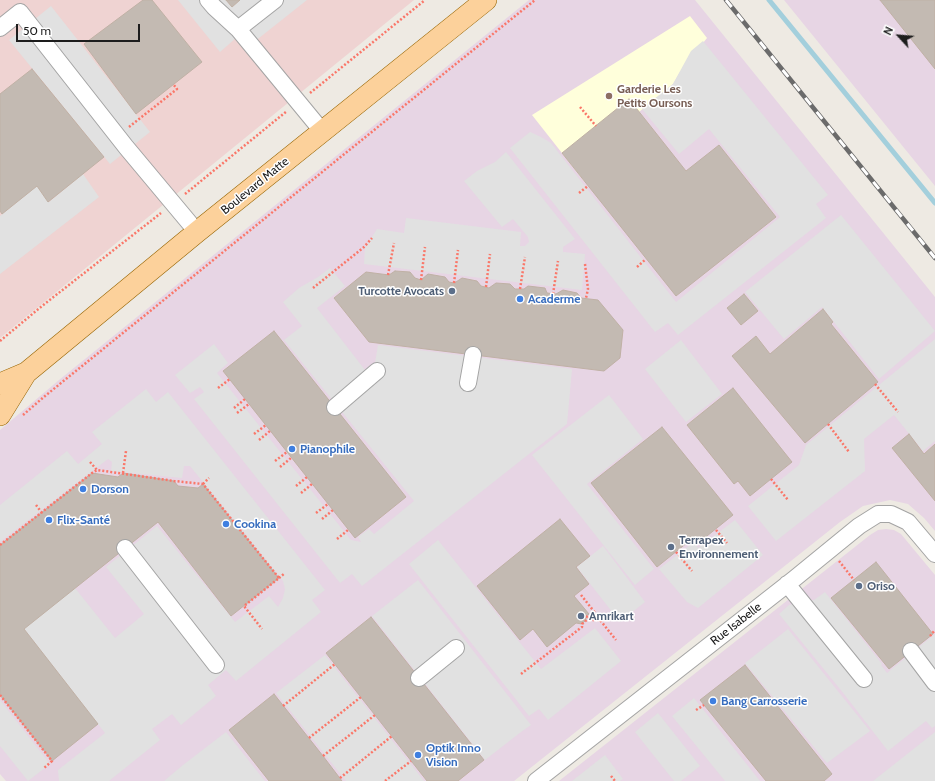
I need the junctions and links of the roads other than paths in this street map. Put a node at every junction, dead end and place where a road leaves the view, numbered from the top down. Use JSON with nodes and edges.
{"nodes":[{"id":1,"x":208,"y":0,"type":"edge"},
{"id":2,"x":275,"y":0,"type":"edge"},
{"id":3,"x":479,"y":2,"type":"edge"},
{"id":4,"x":0,"y":28,"type":"edge"},
{"id":5,"x":238,"y":29,"type":"junction"},
{"id":6,"x":322,"y":131,"type":"junction"},
{"id":7,"x":197,"y":232,"type":"junction"},
{"id":8,"x":472,"y":355,"type":"dead end"},
{"id":9,"x":377,"y":371,"type":"dead end"},
{"id":10,"x":26,"y":373,"type":"junction"},
{"id":11,"x":468,"y":383,"type":"dead end"},
{"id":12,"x":0,"y":384,"type":"edge"},
{"id":13,"x":335,"y":407,"type":"dead end"},
{"id":14,"x":0,"y":415,"type":"edge"},
{"id":15,"x":125,"y":548,"type":"dead end"},
{"id":16,"x":935,"y":554,"type":"edge"},
{"id":17,"x":787,"y":584,"type":"junction"},
{"id":18,"x":456,"y":648,"type":"dead end"},
{"id":19,"x":911,"y":651,"type":"dead end"},
{"id":20,"x":216,"y":664,"type":"dead end"},
{"id":21,"x":419,"y":678,"type":"dead end"},
{"id":22,"x":864,"y":679,"type":"dead end"},
{"id":23,"x":935,"y":683,"type":"edge"},
{"id":24,"x":536,"y":781,"type":"edge"}],
"edges":[{"from":1,"to":5,"type":"street"},
{"from":2,"to":5,"type":"street"},
{"from":3,"to":6,"type":"main road","name":"Boulevard Matte"},
{"from":4,"to":7,"type":"street"},
{"from":5,"to":6,"type":"street"},
{"from":6,"to":7,"type":"main road","name":"Boulevard Matte"},
{"from":7,"to":10,"type":"main road","name":"Boulevard Matte"},
{"from":8,"to":11,"type":"street"},
{"from":9,"to":13,"type":"street"},
{"from":10,"to":12,"type":"main road","name":"Boulevard Matte"},
{"from":10,"to":14,"type":"main road","name":"Boulevard Matte"},
{"from":15,"to":20,"type":"street"},
{"from":16,"to":17,"type":"street","name":"Rue Isabelle"},
{"from":17,"to":22,"type":"street"},
{"from":17,"to":24,"type":"street","name":"Rue Isabelle"},
{"from":18,"to":21,"type":"street"},
{"from":19,"to":23,"type":"street"}]}
